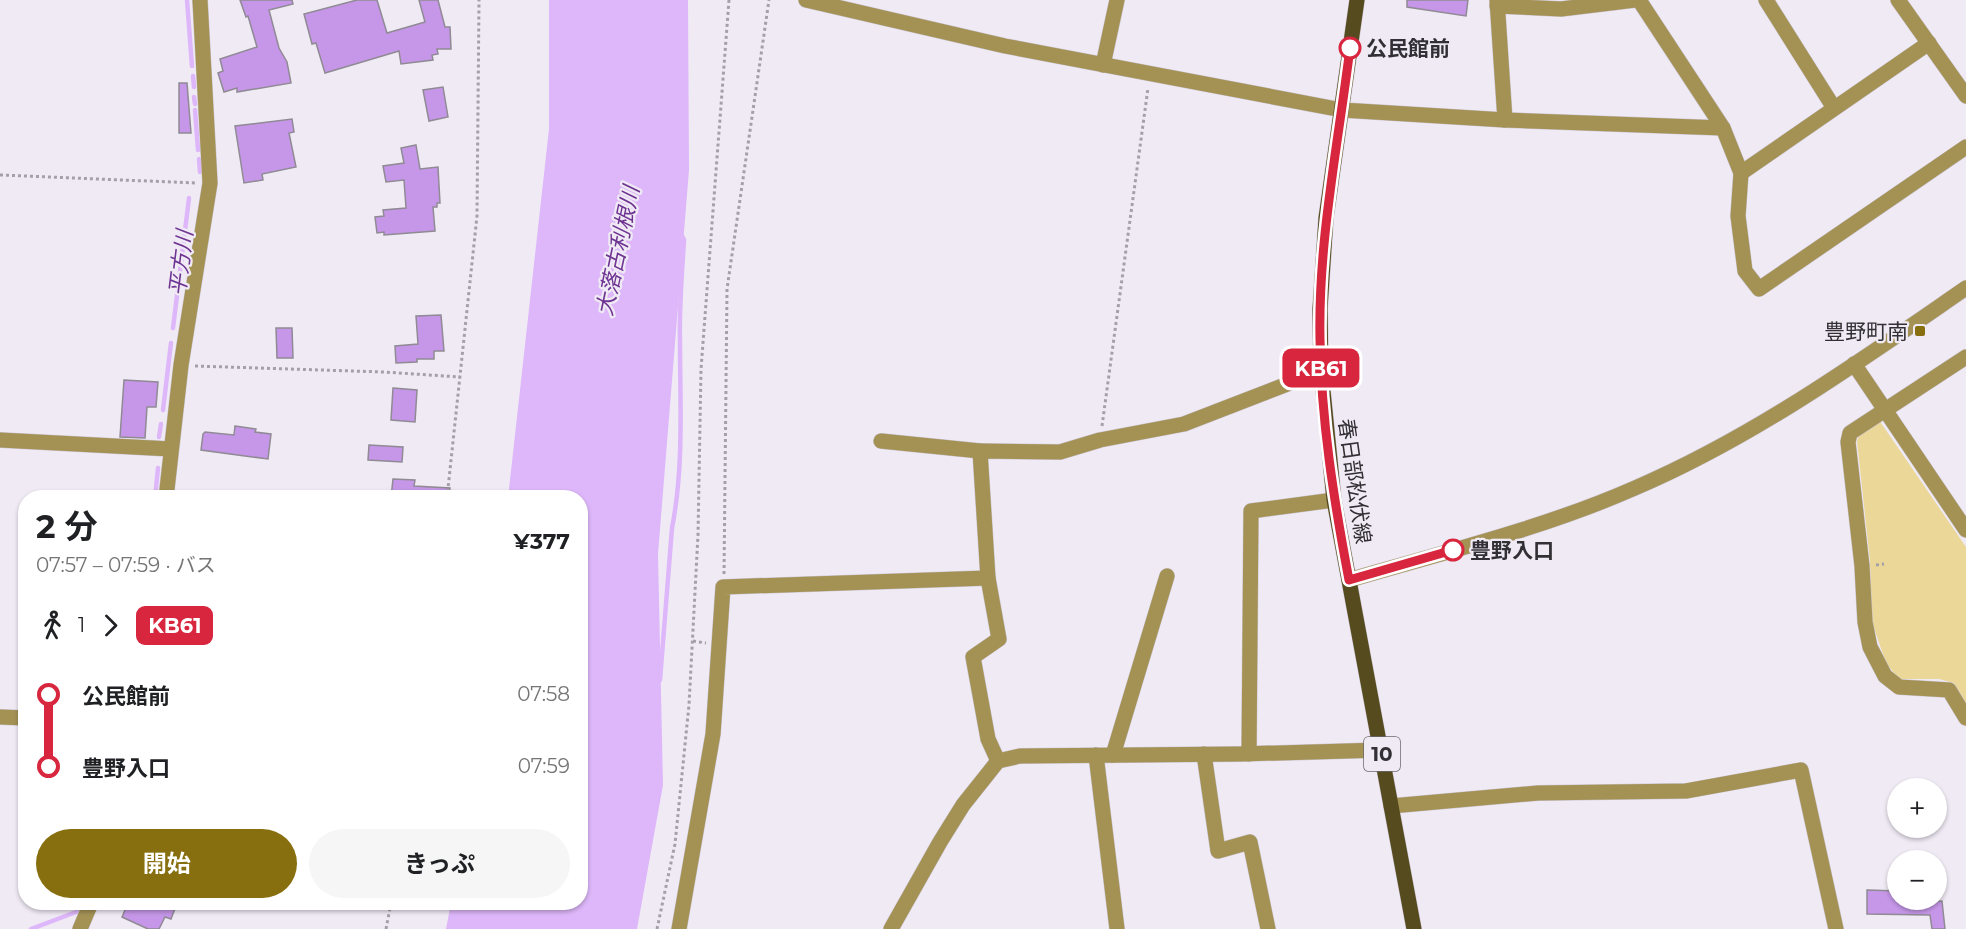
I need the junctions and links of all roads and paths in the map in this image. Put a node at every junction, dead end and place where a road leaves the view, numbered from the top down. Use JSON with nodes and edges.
{"nodes":[{"id":1,"x":200,"y":0,"type":"edge"},
{"id":2,"x":480,"y":0,"type":"edge"},
{"id":3,"x":729,"y":0,"type":"edge"},
{"id":4,"x":769,"y":0,"type":"edge"},
{"id":5,"x":806,"y":0,"type":"edge"},
{"id":6,"x":1117,"y":0,"type":"edge"},
{"id":7,"x":1357,"y":0,"type":"edge"},
{"id":8,"x":1637,"y":0,"type":"edge"},
{"id":9,"x":1766,"y":0,"type":"edge"},
{"id":10,"x":1898,"y":0,"type":"edge"},
{"id":11,"x":1497,"y":3,"type":"edge"},
{"id":12,"x":1929,"y":43,"type":"junction"},
{"id":13,"x":1103,"y":65,"type":"junction"},
{"id":14,"x":1150,"y":75,"type":"junction"},
{"id":15,"x":1966,"y":96,"type":"edge"},
{"id":16,"x":1834,"y":108,"type":"junction"},
{"id":17,"x":1342,"y":110,"type":"junction"},
{"id":18,"x":1505,"y":120,"type":"junction"},
{"id":19,"x":1723,"y":128,"type":"junction"},
{"id":20,"x":1966,"y":147,"type":"edge"},
{"id":21,"x":1741,"y":173,"type":"junction"},
{"id":22,"x":0,"y":175,"type":"edge"},
{"id":23,"x":210,"y":183,"type":"junction"},
{"id":24,"x":1966,"y":288,"type":"edge"},
{"id":25,"x":1966,"y":357,"type":"edge"},
{"id":26,"x":1854,"y":364,"type":"junction"},
{"id":27,"x":181,"y":365,"type":"junction"},
{"id":28,"x":1321,"y":371,"type":"junction"},
{"id":29,"x":460,"y":377,"type":"junction"},
{"id":30,"x":1885,"y":411,"type":"junction"},
{"id":31,"x":1100,"y":440,"type":"junction"},
{"id":32,"x":0,"y":441,"type":"edge"},
{"id":33,"x":881,"y":441,"type":"dead end"},
{"id":34,"x":171,"y":449,"type":"junction"},
{"id":35,"x":980,"y":451,"type":"junction"},
{"id":36,"x":167,"y":490,"type":"edge"},
{"id":37,"x":448,"y":490,"type":"edge"},
{"id":38,"x":1334,"y":500,"type":"junction"},
{"id":39,"x":1966,"y":530,"type":"edge"},
{"id":40,"x":1167,"y":576,"type":"dead end"},
{"id":41,"x":988,"y":578,"type":"junction"},
{"id":42,"x":1349,"y":580,"type":"junction"},
{"id":43,"x":723,"y":587,"type":"junction"},
{"id":44,"x":0,"y":717,"type":"edge"},
{"id":45,"x":18,"y":718,"type":"edge"},
{"id":46,"x":1966,"y":718,"type":"edge"},
{"id":47,"x":1381,"y":750,"type":"junction"},
{"id":48,"x":1204,"y":754,"type":"junction"},
{"id":49,"x":1250,"y":754,"type":"junction"},
{"id":50,"x":1096,"y":755,"type":"junction"},
{"id":51,"x":1113,"y":755,"type":"junction"},
{"id":52,"x":998,"y":761,"type":"junction"},
{"id":53,"x":1391,"y":806,"type":"junction"},
{"id":54,"x":88,"y":910,"type":"edge"},
{"id":55,"x":390,"y":910,"type":"edge"},
{"id":56,"x":80,"y":929,"type":"edge"},
{"id":57,"x":386,"y":929,"type":"edge"},
{"id":58,"x":657,"y":929,"type":"edge"},
{"id":59,"x":679,"y":929,"type":"edge"},
{"id":60,"x":891,"y":929,"type":"edge"},
{"id":61,"x":1117,"y":929,"type":"edge"},
{"id":62,"x":1268,"y":929,"type":"edge"},
{"id":63,"x":1414,"y":929,"type":"edge"},
{"id":64,"x":1836,"y":929,"type":"edge"}],
"edges":[{"from":1,"to":23,"type":"street"},
{"from":2,"to":29,"type":"path"},
{"from":3,"to":58,"type":"path"},
{"from":4,"to":43,"type":"path"},
{"from":5,"to":13,"type":"street"},
{"from":6,"to":13,"type":"street"},
{"from":7,"to":17,"type":"main road","name":"春日部松伏線","number":"10"},
{"from":8,"to":11,"type":"street"},
{"from":8,"to":19,"type":"street"},
{"from":9,"to":16,"type":"street"},
{"from":10,"to":12,"type":"street"},
{"from":11,"to":18,"type":"street"},
{"from":12,"to":15,"type":"street"},
{"from":12,"to":16,"type":"street"},
{"from":13,"to":14,"type":"street"},
{"from":14,"to":17,"type":"street"},
{"from":14,"to":31,"type":"path"},
{"from":16,"to":21,"type":"street"},
{"from":17,"to":18,"type":"street"},
{"from":17,"to":28,"type":"main road","name":"春日部松伏線","number":"10"},
{"from":18,"to":19,"type":"street"},
{"from":19,"to":21,"type":"street"},
{"from":20,"to":21,"type":"street"},
{"from":22,"to":23,"type":"path"},
{"from":23,"to":27,"type":"street"},
{"from":24,"to":26,"type":"street"},
{"from":25,"to":30,"type":"street"},
{"from":26,"to":30,"type":"street"},
{"from":26,"to":42,"type":"street"},
{"from":27,"to":29,"type":"path"},
{"from":27,"to":34,"type":"street"},
{"from":28,"to":31,"type":"street"},
{"from":28,"to":38,"type":"main road","name":"春日部松伏線","number":"10"},
{"from":29,"to":37,"type":"path"},
{"from":30,"to":39,"type":"street"},
{"from":30,"to":46,"type":"street"},
{"from":31,"to":35,"type":"street"},
{"from":32,"to":34,"type":"street"},
{"from":33,"to":35,"type":"street"},
{"from":34,"to":36,"type":"street"},
{"from":35,"to":41,"type":"street"},
{"from":38,"to":42,"type":"main road","name":"春日部松伏線","number":"10"},
{"from":38,"to":49,"type":"street"},
{"from":40,"to":51,"type":"street"},
{"from":41,"to":43,"type":"street"},
{"from":41,"to":52,"type":"street"},
{"from":42,"to":47,"type":"main road","name":"春日部松伏線","number":"10"},
{"from":43,"to":59,"type":"street"},
{"from":44,"to":45,"type":"street"},
{"from":47,"to":49,"type":"street"},
{"from":47,"to":53,"type":"main road","name":"春日部松伏線","number":"10"},
{"from":48,"to":49,"type":"street"},
{"from":48,"to":51,"type":"street"},
{"from":48,"to":62,"type":"street"},
{"from":50,"to":51,"type":"street"},
{"from":50,"to":52,"type":"street"},
{"from":50,"to":61,"type":"street"},
{"from":52,"to":60,"type":"street"},
{"from":53,"to":63,"type":"main road","name":"春日部松伏線","number":"10"},
{"from":53,"to":64,"type":"street"},
{"from":54,"to":56,"type":"street"},
{"from":55,"to":57,"type":"path"}]}
